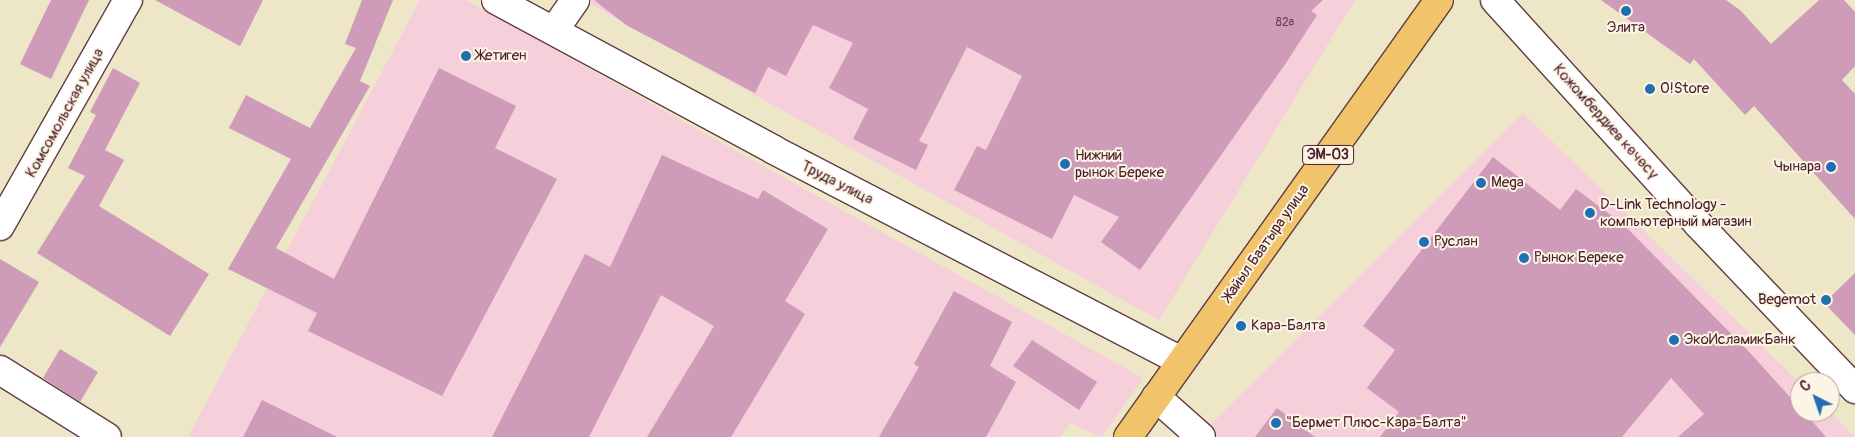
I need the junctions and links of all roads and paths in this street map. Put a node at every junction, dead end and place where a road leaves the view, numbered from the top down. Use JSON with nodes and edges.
{"nodes":[{"id":1,"x":128,"y":0,"type":"edge"},
{"id":2,"x":496,"y":0,"type":"edge"},
{"id":3,"x":575,"y":0,"type":"edge"},
{"id":4,"x":1439,"y":0,"type":"edge"},
{"id":5,"x":1494,"y":0,"type":"edge"},
{"id":6,"x":555,"y":29,"type":"junction"},
{"id":7,"x":0,"y":226,"type":"edge"},
{"id":8,"x":1181,"y":361,"type":"junction"},
{"id":9,"x":0,"y":370,"type":"edge"},
{"id":10,"x":1855,"y":389,"type":"edge"},
{"id":11,"x":1156,"y":397,"type":"junction"},
{"id":12,"x":107,"y":437,"type":"edge"},
{"id":13,"x":1128,"y":437,"type":"edge"},
{"id":14,"x":1201,"y":437,"type":"edge"}],
"edges":[{"from":1,"to":7,"type":"street","name":"Комсомольская улица"},
{"from":2,"to":6,"type":"street","name":"Труда улица"},
{"from":3,"to":6,"type":"street"},
{"from":4,"to":8,"type":"highway","name":"Жайыл Баатыра улица","number":"ЭМ-03"},
{"from":5,"to":10,"type":"street","name":"Кожомбердиев көчөсү"},
{"from":6,"to":8,"type":"street","name":"Труда улица"},
{"from":8,"to":11,"type":"highway","name":"Жайыл Баатыра улица","number":"ЭМ-03"},
{"from":9,"to":12,"type":"street"},
{"from":11,"to":13,"type":"highway","name":"Жайыл Баатыра улица","number":"ЭМ-03"},
{"from":11,"to":14,"type":"street"}]}
